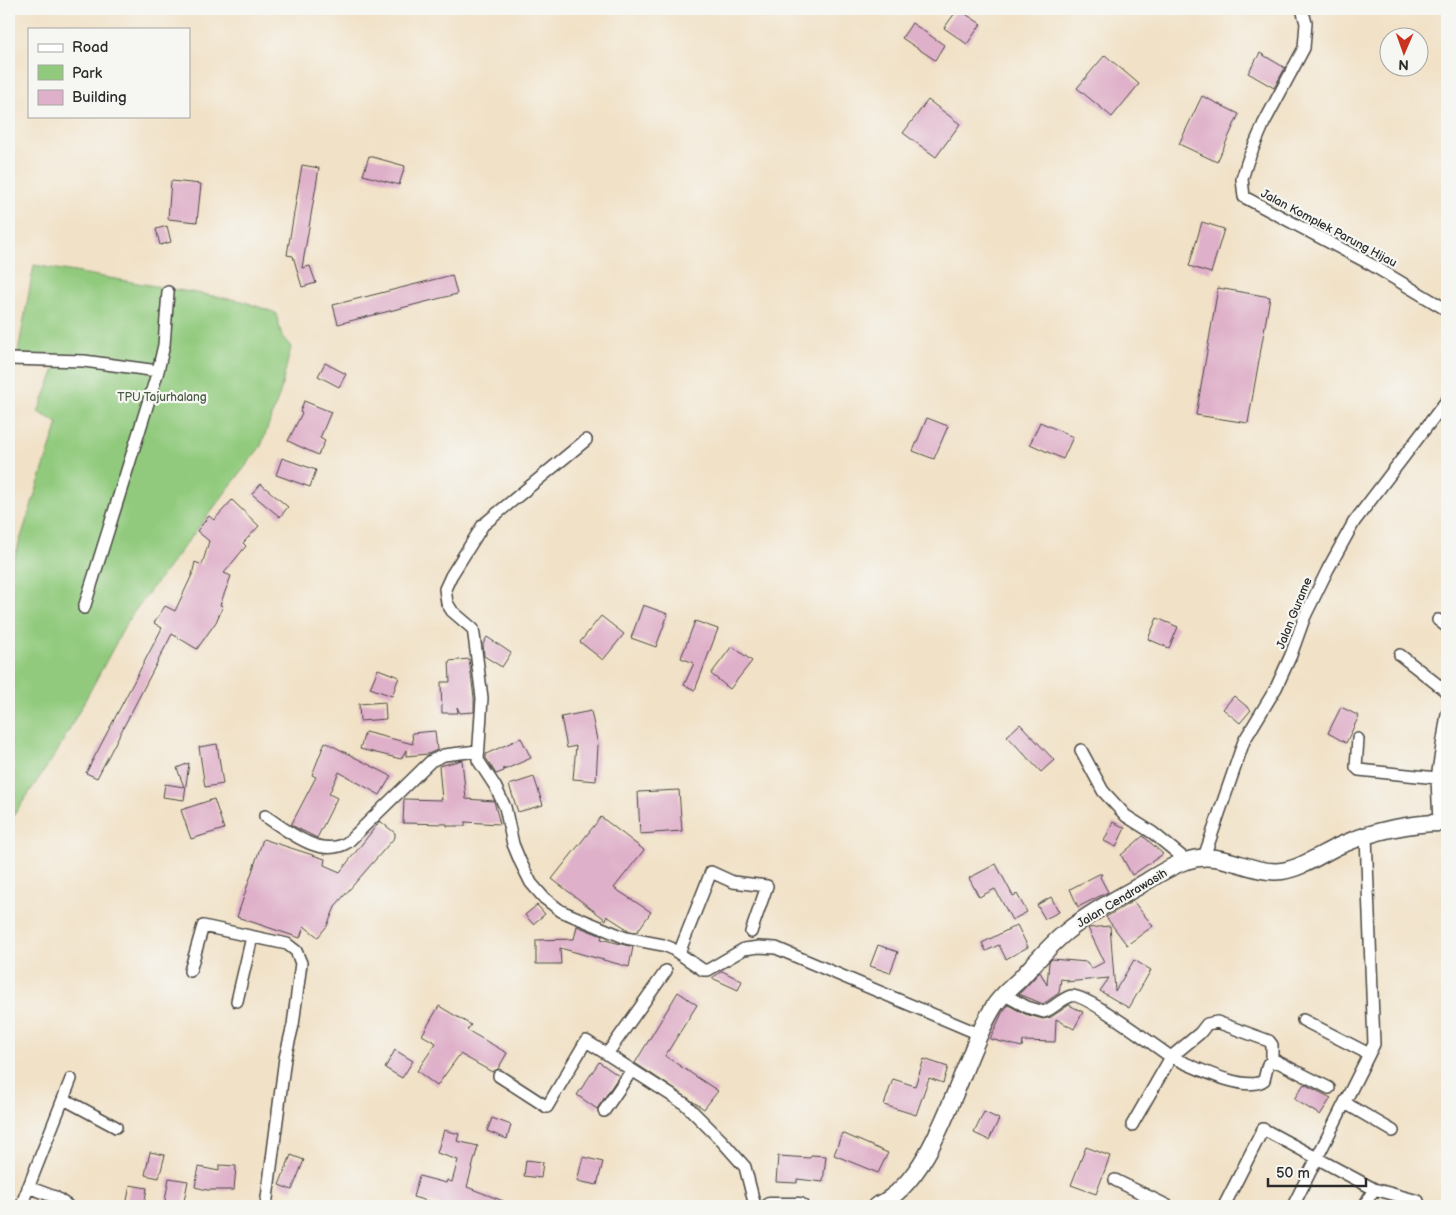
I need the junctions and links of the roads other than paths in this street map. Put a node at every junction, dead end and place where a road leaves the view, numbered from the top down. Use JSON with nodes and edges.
{"nodes":[{"id":1,"x":1302,"y":9,"type":"edge"},
{"id":2,"x":168,"y":292,"type":"dead end"},
{"id":3,"x":1447,"y":310,"type":"edge"},
{"id":4,"x":9,"y":359,"type":"edge"},
{"id":5,"x":158,"y":371,"type":"junction"},
{"id":6,"x":1447,"y":400,"type":"edge"},
{"id":7,"x":586,"y":440,"type":"dead end"},
{"id":8,"x":84,"y":608,"type":"dead end"},
{"id":9,"x":1400,"y":655,"type":"dead end"},
{"id":10,"x":1447,"y":692,"type":"edge"},
{"id":11,"x":1447,"y":714,"type":"edge"},
{"id":12,"x":1358,"y":739,"type":"dead end"},
{"id":13,"x":1081,"y":750,"type":"dead end"},
{"id":14,"x":477,"y":751,"type":"junction"},
{"id":15,"x":1437,"y":778,"type":"junction"},
{"id":16,"x":264,"y":816,"type":"dead end"},
{"id":17,"x":1443,"y":823,"type":"edge"},
{"id":18,"x":1366,"y":836,"type":"junction"},
{"id":19,"x":1204,"y":857,"type":"junction"},
{"id":20,"x":1186,"y":860,"type":"junction"},
{"id":21,"x":750,"y":932,"type":"dead end"},
{"id":22,"x":252,"y":937,"type":"junction"},
{"id":23,"x":679,"y":953,"type":"junction"},
{"id":24,"x":190,"y":971,"type":"dead end"},
{"id":25,"x":666,"y":971,"type":"dead end"},
{"id":26,"x":1003,"y":994,"type":"junction"},
{"id":27,"x":236,"y":1001,"type":"dead end"},
{"id":28,"x":1303,"y":1020,"type":"dead end"},
{"id":29,"x":979,"y":1034,"type":"junction"},
{"id":30,"x":607,"y":1054,"type":"junction"},
{"id":31,"x":1370,"y":1054,"type":"junction"},
{"id":32,"x":1171,"y":1057,"type":"junction"},
{"id":33,"x":1272,"y":1061,"type":"junction"},
{"id":34,"x":632,"y":1070,"type":"junction"},
{"id":35,"x":499,"y":1076,"type":"dead end"},
{"id":36,"x":71,"y":1079,"type":"dead end"},
{"id":37,"x":1330,"y":1088,"type":"dead end"},
{"id":38,"x":64,"y":1099,"type":"junction"},
{"id":39,"x":1345,"y":1103,"type":"junction"},
{"id":40,"x":604,"y":1111,"type":"dead end"},
{"id":41,"x":1132,"y":1125,"type":"dead end"},
{"id":42,"x":116,"y":1127,"type":"dead end"},
{"id":43,"x":1393,"y":1131,"type":"dead end"},
{"id":44,"x":1317,"y":1158,"type":"junction"},
{"id":45,"x":1115,"y":1180,"type":"dead end"},
{"id":46,"x":28,"y":1187,"type":"junction"},
{"id":47,"x":1374,"y":1189,"type":"junction"},
{"id":48,"x":21,"y":1206,"type":"edge"},
{"id":49,"x":68,"y":1206,"type":"edge"},
{"id":50,"x":266,"y":1206,"type":"edge"},
{"id":51,"x":755,"y":1206,"type":"edge"},
{"id":52,"x":769,"y":1206,"type":"edge"},
{"id":53,"x":800,"y":1206,"type":"edge"},
{"id":54,"x":878,"y":1206,"type":"edge"},
{"id":55,"x":1168,"y":1206,"type":"edge"},
{"id":56,"x":1224,"y":1206,"type":"edge"},
{"id":57,"x":1293,"y":1206,"type":"edge"},
{"id":58,"x":1364,"y":1206,"type":"edge"},
{"id":59,"x":1418,"y":1206,"type":"edge"}],
"edges":[{"from":1,"to":3,"type":"street","name":"Jalan Komplek Parung Hijau"},
{"from":2,"to":5,"type":"street"},
{"from":4,"to":5,"type":"street"},
{"from":5,"to":8,"type":"street"},
{"from":6,"to":19,"type":"street","name":"Jalan Gurame"},
{"from":7,"to":14,"type":"street"},
{"from":9,"to":10,"type":"street"},
{"from":11,"to":15,"type":"street"},
{"from":12,"to":15,"type":"street"},
{"from":13,"to":20,"type":"street"},
{"from":14,"to":16,"type":"street"},
{"from":14,"to":23,"type":"street"},
{"from":15,"to":17,"type":"street"},
{"from":17,"to":18,"type":"street","name":"Jalan Cendrawasih"},
{"from":18,"to":19,"type":"street","name":"Jalan Cendrawasih"},
{"from":18,"to":31,"type":"street"},
{"from":19,"to":20,"type":"street","name":"Jalan Cendrawasih"},
{"from":20,"to":26,"type":"street","name":"Jalan Cendrawasih"},
{"from":21,"to":23,"type":"street"},
{"from":22,"to":24,"type":"street"},
{"from":22,"to":27,"type":"street"},
{"from":22,"to":50,"type":"street"},
{"from":23,"to":29,"type":"street"},
{"from":25,"to":30,"type":"street"},
{"from":26,"to":29,"type":"street","name":"Jalan Cendrawasih"},
{"from":26,"to":32,"type":"street"},
{"from":28,"to":31,"type":"street"},
{"from":29,"to":54,"type":"street","name":"Jalan Cendrawasih"},
{"from":30,"to":34,"type":"street"},
{"from":30,"to":35,"type":"street"},
{"from":31,"to":39,"type":"street"},
{"from":32,"to":33,"type":"street"},
{"from":32,"to":33,"type":"street"},
{"from":32,"to":41,"type":"street"},
{"from":33,"to":37,"type":"street"},
{"from":34,"to":40,"type":"street"},
{"from":34,"to":51,"type":"street"},
{"from":36,"to":38,"type":"street"},
{"from":38,"to":42,"type":"street"},
{"from":38,"to":46,"type":"street"},
{"from":39,"to":43,"type":"street"},
{"from":39,"to":44,"type":"street"},
{"from":44,"to":47,"type":"street"},
{"from":44,"to":56,"type":"street"},
{"from":44,"to":57,"type":"street"},
{"from":45,"to":55,"type":"street"},
{"from":46,"to":48,"type":"street"},
{"from":46,"to":49,"type":"street"},
{"from":47,"to":58,"type":"street"},
{"from":47,"to":59,"type":"street"},
{"from":52,"to":53,"type":"street"}]}
